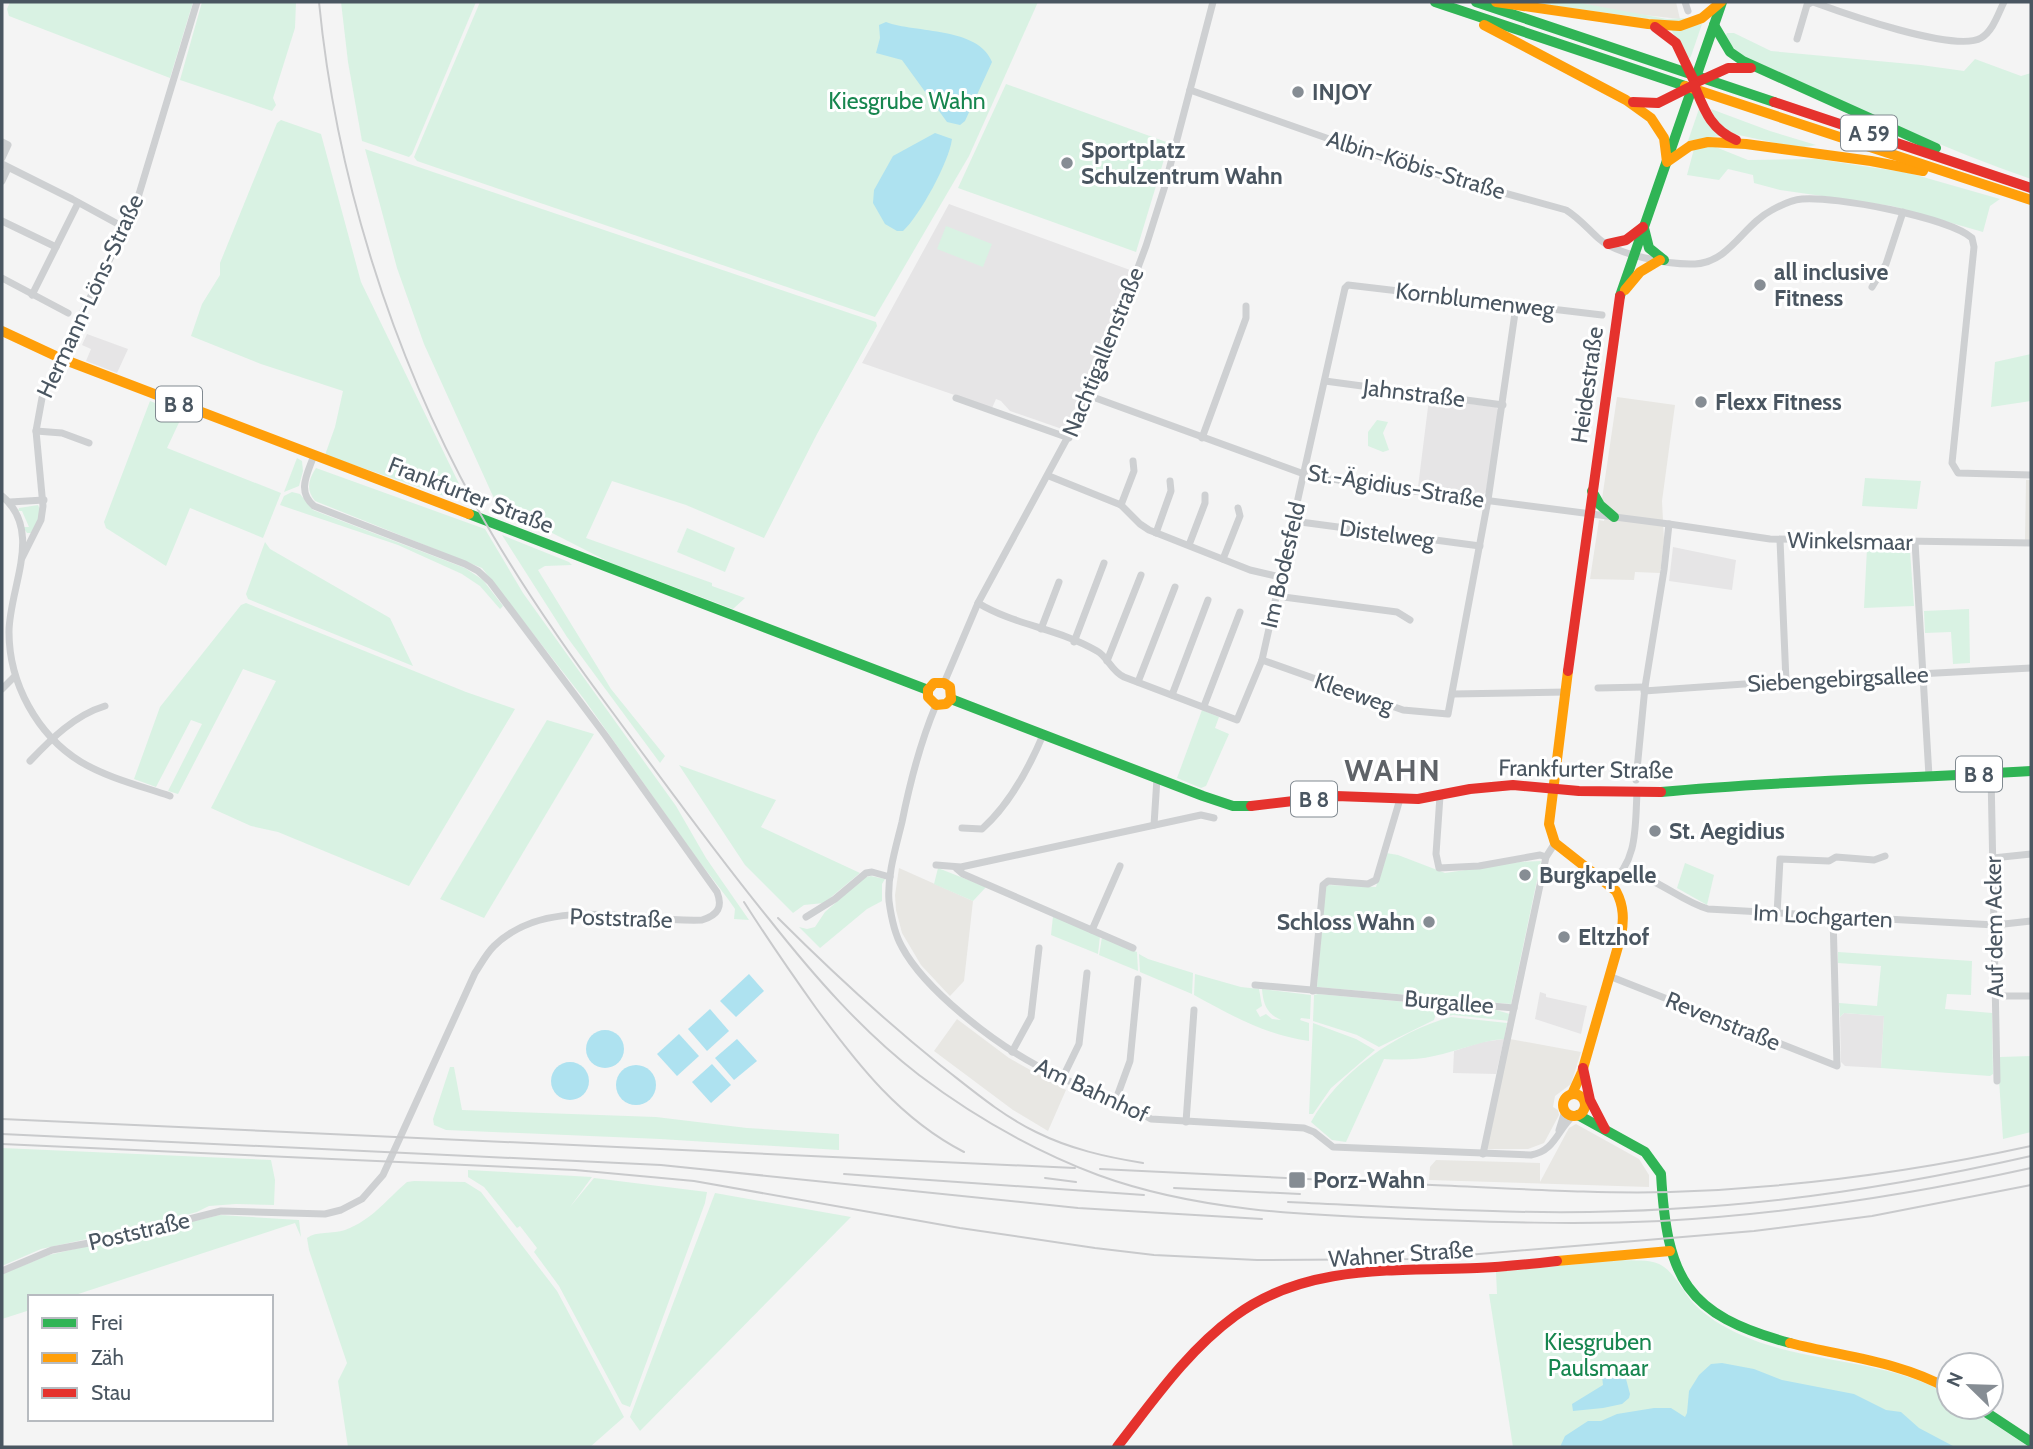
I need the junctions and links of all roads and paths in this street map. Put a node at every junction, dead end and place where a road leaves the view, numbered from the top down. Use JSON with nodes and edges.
{"nodes":[{"id":1,"x":197,"y":2,"type":"edge"},
{"id":2,"x":1213,"y":2,"type":"edge"},
{"id":3,"x":1435,"y":2,"type":"edge"},
{"id":4,"x":1476,"y":2,"type":"edge"},
{"id":5,"x":1496,"y":2,"type":"edge"},
{"id":6,"x":1685,"y":2,"type":"edge"},
{"id":7,"x":1722,"y":2,"type":"edge"},
{"id":8,"x":1813,"y":2,"type":"edge"},
{"id":9,"x":2004,"y":2,"type":"edge"},
{"id":10,"x":1456,"y":9,"type":"junction"},
{"id":11,"x":1688,"y":10,"type":"dead end"},
{"id":12,"x":1648,"y":24,"type":"junction"},
{"id":13,"x":1714,"y":25,"type":"junction"},
{"id":14,"x":1797,"y":38,"type":"dead end"},
{"id":15,"x":1762,"y":70,"type":"junction"},
{"id":16,"x":1694,"y":84,"type":"junction"},
{"id":17,"x":1190,"y":90,"type":"junction"},
{"id":18,"x":1626,"y":100,"type":"junction"},
{"id":19,"x":2,"y":142,"type":"edge"},
{"id":20,"x":1746,"y":144,"type":"junction"},
{"id":21,"x":2,"y":158,"type":"edge"},
{"id":22,"x":1667,"y":162,"type":"junction"},
{"id":23,"x":5,"y":166,"type":"edge"},
{"id":24,"x":2000,"y":177,"type":"junction"},
{"id":25,"x":2,"y":181,"type":"edge"},
{"id":26,"x":1978,"y":181,"type":"junction"},
{"id":27,"x":2031,"y":188,"type":"edge"},
{"id":28,"x":2031,"y":200,"type":"edge"},
{"id":29,"x":78,"y":203,"type":"junction"},
{"id":30,"x":1903,"y":212,"type":"junction"},
{"id":31,"x":2,"y":220,"type":"edge"},
{"id":32,"x":1644,"y":227,"type":"junction"},
{"id":33,"x":127,"y":229,"type":"junction"},
{"id":34,"x":1608,"y":244,"type":"junction"},
{"id":35,"x":56,"y":247,"type":"junction"},
{"id":36,"x":1634,"y":255,"type":"junction"},
{"id":37,"x":1662,"y":260,"type":"junction"},
{"id":38,"x":2,"y":278,"type":"edge"},
{"id":39,"x":1348,"y":285,"type":"joint"},
{"id":40,"x":1872,"y":287,"type":"dead end"},
{"id":41,"x":32,"y":295,"type":"junction"},
{"id":42,"x":1619,"y":299,"type":"junction"},
{"id":43,"x":1246,"y":306,"type":"dead end"},
{"id":44,"x":1516,"y":306,"type":"junction"},
{"id":45,"x":68,"y":313,"type":"dead end"},
{"id":46,"x":1602,"y":315,"type":"dead end"},
{"id":47,"x":2,"y":331,"type":"edge"},
{"id":48,"x":60,"y":358,"type":"junction"},
{"id":49,"x":1325,"y":382,"type":"junction"},
{"id":50,"x":1090,"y":397,"type":"junction"},
{"id":51,"x":956,"y":398,"type":"dead end"},
{"id":52,"x":1503,"y":405,"type":"junction"},
{"id":53,"x":36,"y":431,"type":"junction"},
{"id":54,"x":1069,"y":438,"type":"junction"},
{"id":55,"x":1202,"y":438,"type":"junction"},
{"id":56,"x":89,"y":443,"type":"dead end"},
{"id":57,"x":314,"y":455,"type":"junction"},
{"id":58,"x":1133,"y":461,"type":"dead end"},
{"id":59,"x":1304,"y":474,"type":"junction"},
{"id":60,"x":2031,"y":475,"type":"edge"},
{"id":61,"x":1049,"y":476,"type":"junction"},
{"id":62,"x":1170,"y":481,"type":"dead end"},
{"id":63,"x":1592,"y":489,"type":"junction"},
{"id":64,"x":1205,"y":495,"type":"dead end"},
{"id":65,"x":2,"y":496,"type":"edge"},
{"id":66,"x":44,"y":500,"type":"junction"},
{"id":67,"x":1488,"y":500,"type":"junction"},
{"id":68,"x":9,"y":502,"type":"junction"},
{"id":69,"x":1121,"y":505,"type":"junction"},
{"id":70,"x":1238,"y":508,"type":"dead end"},
{"id":71,"x":1588,"y":513,"type":"junction"},
{"id":72,"x":1614,"y":517,"type":"junction"},
{"id":73,"x":1293,"y":521,"type":"junction"},
{"id":74,"x":1669,"y":524,"type":"junction"},
{"id":75,"x":1156,"y":533,"type":"junction"},
{"id":76,"x":1780,"y":540,"type":"junction"},
{"id":77,"x":1915,"y":542,"type":"junction"},
{"id":78,"x":2031,"y":544,"type":"edge"},
{"id":79,"x":1189,"y":545,"type":"junction"},
{"id":80,"x":1480,"y":546,"type":"junction"},
{"id":81,"x":22,"y":558,"type":"junction"},
{"id":82,"x":1223,"y":559,"type":"junction"},
{"id":83,"x":1104,"y":563,"type":"dead end"},
{"id":84,"x":1141,"y":575,"type":"dead end"},
{"id":85,"x":1280,"y":577,"type":"junction"},
{"id":86,"x":1059,"y":582,"type":"dead end"},
{"id":87,"x":1175,"y":587,"type":"dead end"},
{"id":88,"x":1276,"y":596,"type":"junction"},
{"id":89,"x":1208,"y":600,"type":"dead end"},
{"id":90,"x":978,"y":603,"type":"junction"},
{"id":91,"x":1240,"y":612,"type":"dead end"},
{"id":92,"x":1410,"y":620,"type":"dead end"},
{"id":93,"x":1041,"y":629,"type":"junction"},
{"id":94,"x":1074,"y":642,"type":"junction"},
{"id":95,"x":1262,"y":660,"type":"junction"},
{"id":96,"x":1107,"y":661,"type":"junction"},
{"id":97,"x":2031,"y":668,"type":"edge"},
{"id":98,"x":1922,"y":674,"type":"junction"},
{"id":99,"x":14,"y":677,"type":"junction"},
{"id":100,"x":1786,"y":681,"type":"junction"},
{"id":101,"x":1138,"y":682,"type":"junction"},
{"id":102,"x":944,"y":683,"type":"junction"},
{"id":103,"x":1598,"y":688,"type":"dead end"},
{"id":104,"x":2,"y":689,"type":"edge"},
{"id":105,"x":1645,"y":689,"type":"junction"},
{"id":106,"x":928,"y":690,"type":"junction"},
{"id":107,"x":1566,"y":692,"type":"junction"},
{"id":108,"x":1453,"y":694,"type":"junction"},
{"id":109,"x":1172,"y":695,"type":"junction"},
{"id":110,"x":950,"y":699,"type":"junction"},
{"id":111,"x":936,"y":705,"type":"junction"},
{"id":112,"x":105,"y":706,"type":"dead end"},
{"id":113,"x":1204,"y":706,"type":"junction"},
{"id":114,"x":1043,"y":735,"type":"junction"},
{"id":115,"x":53,"y":737,"type":"junction"},
{"id":116,"x":30,"y":761,"type":"dead end"},
{"id":117,"x":2031,"y":771,"type":"edge"},
{"id":118,"x":1991,"y":773,"type":"junction"},
{"id":119,"x":1929,"y":776,"type":"junction"},
{"id":120,"x":1157,"y":778,"type":"junction"},
{"id":121,"x":1636,"y":780,"type":"dead end"},
{"id":122,"x":1552,"y":789,"type":"junction"},
{"id":123,"x":1637,"y":793,"type":"junction"},
{"id":124,"x":170,"y":796,"type":"dead end"},
{"id":125,"x":1440,"y":796,"type":"junction"},
{"id":126,"x":1400,"y":799,"type":"junction"},
{"id":127,"x":1214,"y":818,"type":"dead end"},
{"id":128,"x":1154,"y":825,"type":"junction"},
{"id":129,"x":962,"y":828,"type":"dead end"},
{"id":130,"x":1555,"y":843,"type":"junction"},
{"id":131,"x":2031,"y":854,"type":"edge"},
{"id":132,"x":1885,"y":856,"type":"dead end"},
{"id":133,"x":1546,"y":857,"type":"junction"},
{"id":134,"x":1993,"y":858,"type":"junction"},
{"id":135,"x":936,"y":865,"type":"dead end"},
{"id":136,"x":1120,"y":866,"type":"dead end"},
{"id":137,"x":956,"y":868,"type":"junction"},
{"id":138,"x":1623,"y":872,"type":"junction"},
{"id":139,"x":890,"y":877,"type":"junction"},
{"id":140,"x":1610,"y":884,"type":"junction"},
{"id":141,"x":1777,"y":914,"type":"junction"},
{"id":142,"x":1833,"y":916,"type":"junction"},
{"id":143,"x":806,"y":918,"type":"dead end"},
{"id":144,"x":2031,"y":921,"type":"edge"},
{"id":145,"x":1995,"y":925,"type":"junction"},
{"id":146,"x":1092,"y":930,"type":"junction"},
{"id":147,"x":1039,"y":948,"type":"dead end"},
{"id":148,"x":1133,"y":948,"type":"dead end"},
{"id":149,"x":1087,"y":973,"type":"dead end"},
{"id":150,"x":1609,"y":976,"type":"junction"},
{"id":151,"x":1138,"y":979,"type":"dead end"},
{"id":152,"x":1255,"y":985,"type":"dead end"},
{"id":153,"x":1313,"y":991,"type":"junction"},
{"id":154,"x":1996,"y":996,"type":"junction"},
{"id":155,"x":2031,"y":996,"type":"edge"},
{"id":156,"x":1514,"y":1008,"type":"junction"},
{"id":157,"x":1194,"y":1010,"type":"dead end"},
{"id":158,"x":1012,"y":1052,"type":"junction"},
{"id":159,"x":1582,"y":1070,"type":"junction"},
{"id":160,"x":1062,"y":1079,"type":"junction"},
{"id":161,"x":1997,"y":1081,"type":"dead end"},
{"id":162,"x":1115,"y":1102,"type":"junction"},
{"id":163,"x":1576,"y":1106,"type":"junction"},
{"id":164,"x":1186,"y":1122,"type":"junction"},
{"id":165,"x":1603,"y":1129,"type":"junction"},
{"id":166,"x":1483,"y":1154,"type":"junction"},
{"id":167,"x":1670,"y":1251,"type":"junction"},
{"id":168,"x":2,"y":1271,"type":"edge"},
{"id":169,"x":1935,"y":1382,"type":"edge"},
{"id":170,"x":1999,"y":1421,"type":"edge"},
{"id":171,"x":2031,"y":1442,"type":"edge"},
{"id":172,"x":1117,"y":1447,"type":"edge"}],
"edges":[{"from":1,"to":33,"type":"street","name":"Hermann-Löns-Straße"},
{"from":2,"to":17,"type":"street","name":"Nachtigallenstraße"},
{"from":3,"to":10,"type":"main road","number":"A 59"},
{"from":4,"to":24,"type":"main road","number":"A 59"},
{"from":5,"to":12,"type":"main road"},
{"from":6,"to":11,"type":"street"},
{"from":7,"to":12,"type":"main road"},
{"from":7,"to":13,"type":"main road","name":"Heidestraße"},
{"from":8,"to":9,"type":"street"},
{"from":8,"to":14,"type":"street"},
{"from":10,"to":18,"type":"main road"},
{"from":10,"to":26,"type":"main road","number":"A 59"},
{"from":12,"to":16,"type":"main road"},
{"from":13,"to":15,"type":"main road"},
{"from":13,"to":16,"type":"main road","name":"Heidestraße"},
{"from":15,"to":16,"type":"main road"},
{"from":15,"to":24,"type":"main road"},
{"from":16,"to":18,"type":"main road"},
{"from":16,"to":20,"type":"main road"},
{"from":16,"to":22,"type":"main road","name":"Heidestraße"},
{"from":17,"to":34,"type":"street","name":"Albin-Köbis-Straße"},
{"from":17,"to":50,"type":"street","name":"Nachtigallenstraße"},
{"from":18,"to":22,"type":"main road"},
{"from":19,"to":21,"type":"street"},
{"from":20,"to":22,"type":"main road"},
{"from":20,"to":26,"type":"main road"},
{"from":22,"to":32,"type":"main road","name":"Heidestraße"},
{"from":23,"to":25,"type":"street"},
{"from":23,"to":29,"type":"street"},
{"from":24,"to":27,"type":"main road","number":"A 59"},
{"from":26,"to":28,"type":"main road","number":"A 59"},
{"from":29,"to":33,"type":"street"},
{"from":29,"to":35,"type":"street"},
{"from":30,"to":37,"type":"street","name":"Albin-Köbis-Straße"},
{"from":30,"to":40,"type":"street"},
{"from":30,"to":60,"type":"street","name":"Albin-Köbis-Straße"},
{"from":31,"to":35,"type":"street"},
{"from":32,"to":34,"type":"main road"},
{"from":32,"to":36,"type":"main road","name":"Heidestraße"},
{"from":32,"to":37,"type":"main road"},
{"from":33,"to":48,"type":"street","name":"Hermann-Löns-Straße"},
{"from":34,"to":36,"type":"street","name":"Albin-Köbis-Straße"},
{"from":35,"to":41,"type":"street"},
{"from":36,"to":37,"type":"street","name":"Albin-Köbis-Straße"},
{"from":36,"to":42,"type":"main road","name":"Heidestraße"},
{"from":37,"to":42,"type":"main road"},
{"from":38,"to":41,"type":"street"},
{"from":39,"to":44,"type":"street","name":"Kornblumenweg"},
{"from":39,"to":49,"type":"street","name":"Im Bodesfeld"},
{"from":41,"to":45,"type":"street"},
{"from":42,"to":63,"type":"main road","name":"Heidestraße"},
{"from":43,"to":55,"type":"street"},
{"from":44,"to":46,"type":"street","name":"Kornblumenweg"},
{"from":44,"to":52,"type":"street"},
{"from":47,"to":48,"type":"main road","name":"Frankfurter Straße","number":"B 8"},
{"from":48,"to":53,"type":"street","name":"Hermann-Löns-Straße"},
{"from":48,"to":57,"type":"main road","name":"Frankfurter Straße","number":"B 8"},
{"from":49,"to":52,"type":"street","name":"Jahnstraße"},
{"from":49,"to":59,"type":"street","name":"Im Bodesfeld"},
{"from":50,"to":54,"type":"street","name":"Nachtigallenstraße"},
{"from":50,"to":55,"type":"street","name":"St.-Ägidius-Straße"},
{"from":51,"to":54,"type":"street"},
{"from":52,"to":67,"type":"street"},
{"from":53,"to":56,"type":"street","name":"Hermann-Löns-Straße"},
{"from":53,"to":66,"type":"street","name":"Hermann-Löns-Straße"},
{"from":54,"to":61,"type":"street","name":"Nachtigallenstraße"},
{"from":55,"to":59,"type":"street","name":"St.-Ägidius-Straße"},
{"from":57,"to":106,"type":"main road","name":"Frankfurter Straße","number":"B 8"},
{"from":57,"to":168,"type":"street","name":"Poststraße"},
{"from":58,"to":69,"type":"street"},
{"from":59,"to":67,"type":"street","name":"St.-Ägidius-Straße"},
{"from":59,"to":73,"type":"street","name":"Im Bodesfeld"},
{"from":61,"to":69,"type":"street"},
{"from":61,"to":90,"type":"street","name":"Nachtigallenstraße"},
{"from":62,"to":75,"type":"street"},
{"from":63,"to":71,"type":"main road","name":"Heidestraße"},
{"from":63,"to":72,"type":"main road"},
{"from":64,"to":79,"type":"street"},
{"from":65,"to":68,"type":"street"},
{"from":66,"to":68,"type":"street"},
{"from":66,"to":81,"type":"street"},
{"from":67,"to":71,"type":"street","name":"St.-Ägidius-Straße"},
{"from":67,"to":80,"type":"street"},
{"from":68,"to":81,"type":"street"},
{"from":69,"to":75,"type":"street"},
{"from":70,"to":82,"type":"street"},
{"from":71,"to":72,"type":"street","name":"St.-Ägidius-Straße"},
{"from":71,"to":107,"type":"main road","name":"Heidestraße"},
{"from":72,"to":74,"type":"street","name":"Winkelsmaar"},
{"from":73,"to":80,"type":"street","name":"Distelweg"},
{"from":73,"to":85,"type":"street","name":"Im Bodesfeld"},
{"from":74,"to":76,"type":"street","name":"Winkelsmaar"},
{"from":74,"to":105,"type":"street"},
{"from":75,"to":79,"type":"street"},
{"from":76,"to":77,"type":"street","name":"Winkelsmaar"},
{"from":76,"to":100,"type":"street"},
{"from":77,"to":78,"type":"street","name":"Winkelsmaar"},
{"from":77,"to":98,"type":"street"},
{"from":79,"to":82,"type":"street"},
{"from":80,"to":108,"type":"street"},
{"from":81,"to":99,"type":"street"},
{"from":82,"to":85,"type":"street"},
{"from":83,"to":94,"type":"street"},
{"from":84,"to":96,"type":"street"},
{"from":85,"to":88,"type":"street","name":"Im Bodesfeld"},
{"from":86,"to":93,"type":"street"},
{"from":87,"to":101,"type":"street"},
{"from":88,"to":92,"type":"street"},
{"from":88,"to":95,"type":"street","name":"Im Bodesfeld"},
{"from":89,"to":109,"type":"street"},
{"from":90,"to":93,"type":"street"},
{"from":90,"to":102,"type":"street","name":"Nachtigallenstraße"},
{"from":91,"to":113,"type":"street"},
{"from":93,"to":94,"type":"street"},
{"from":94,"to":96,"type":"street"},
{"from":95,"to":108,"type":"street","name":"Kleeweg"},
{"from":95,"to":113,"type":"street","name":"Im Bodesfeld"},
{"from":96,"to":101,"type":"street"},
{"from":97,"to":98,"type":"street","name":"Siebengebirgsallee"},
{"from":98,"to":100,"type":"street","name":"Siebengebirgsallee"},
{"from":98,"to":119,"type":"street"},
{"from":99,"to":104,"type":"street"},
{"from":99,"to":115,"type":"street"},
{"from":100,"to":105,"type":"street","name":"Siebengebirgsallee"},
{"from":101,"to":109,"type":"street"},
{"from":102,"to":106,"type":"main road"},
{"from":102,"to":110,"type":"main road"},
{"from":103,"to":105,"type":"street","name":"Siebengebirgsallee"},
{"from":105,"to":121,"type":"street"},
{"from":106,"to":111,"type":"main road"},
{"from":107,"to":108,"type":"street"},
{"from":107,"to":122,"type":"main road","name":"Heidestraße"},
{"from":109,"to":113,"type":"street"},
{"from":110,"to":111,"type":"main road"},
{"from":110,"to":114,"type":"main road","name":"Frankfurter Straße","number":"B 8"},
{"from":111,"to":139,"type":"street","name":"Am Bahnhof"},
{"from":112,"to":115,"type":"street"},
{"from":114,"to":120,"type":"main road","name":"Frankfurter Straße","number":"B 8"},
{"from":114,"to":129,"type":"street"},
{"from":115,"to":116,"type":"street"},
{"from":115,"to":124,"type":"street"},
{"from":117,"to":118,"type":"main road","name":"Frankfurter Straße","number":"B 8"},
{"from":118,"to":119,"type":"main road","name":"Frankfurter Straße","number":"B 8"},
{"from":118,"to":134,"type":"street","name":"Auf dem Acker"},
{"from":119,"to":123,"type":"main road","name":"Frankfurter Straße","number":"B 8"},
{"from":120,"to":126,"type":"main road","name":"Frankfurter Straße","number":"B 8"},
{"from":120,"to":128,"type":"street"},
{"from":122,"to":123,"type":"main road","name":"Frankfurter Straße","number":"B 8"},
{"from":122,"to":125,"type":"main road","name":"Frankfurter Straße","number":"B 8"},
{"from":122,"to":130,"type":"main road","name":"Heidestraße"},
{"from":123,"to":138,"type":"street"},
{"from":125,"to":126,"type":"main road","name":"Frankfurter Straße","number":"B 8"},
{"from":125,"to":133,"type":"street"},
{"from":126,"to":153,"type":"street"},
{"from":127,"to":128,"type":"street"},
{"from":128,"to":137,"type":"street"},
{"from":130,"to":133,"type":"street","name":"Burgallee"},
{"from":130,"to":140,"type":"main road"},
{"from":131,"to":134,"type":"street"},
{"from":132,"to":141,"type":"street"},
{"from":133,"to":156,"type":"street","name":"Burgallee"},
{"from":134,"to":145,"type":"street","name":"Auf dem Acker"},
{"from":135,"to":137,"type":"street"},
{"from":136,"to":146,"type":"street"},
{"from":137,"to":146,"type":"street"},
{"from":138,"to":140,"type":"street"},
{"from":138,"to":141,"type":"street","name":"Im Lochgarten"},
{"from":139,"to":143,"type":"street"},
{"from":139,"to":158,"type":"street","name":"Am Bahnhof"},
{"from":140,"to":150,"type":"main road"},
{"from":141,"to":142,"type":"street","name":"Im Lochgarten"},
{"from":142,"to":145,"type":"street","name":"Im Lochgarten"},
{"from":142,"to":150,"type":"street","name":"Revenstraße"},
{"from":144,"to":145,"type":"street","name":"Im Lochgarten"},
{"from":145,"to":154,"type":"street","name":"Auf dem Acker"},
{"from":146,"to":148,"type":"street"},
{"from":147,"to":158,"type":"street"},
{"from":149,"to":160,"type":"street"},
{"from":150,"to":159,"type":"main road"},
{"from":151,"to":162,"type":"street"},
{"from":152,"to":153,"type":"street","name":"Burgallee"},
{"from":153,"to":156,"type":"street","name":"Burgallee"},
{"from":154,"to":155,"type":"street"},
{"from":154,"to":161,"type":"street","name":"Auf dem Acker"},
{"from":156,"to":166,"type":"street"},
{"from":157,"to":164,"type":"street"},
{"from":158,"to":160,"type":"street","name":"Am Bahnhof"},
{"from":159,"to":163,"type":"main road"},
{"from":159,"to":165,"type":"main road"},
{"from":160,"to":162,"type":"street","name":"Am Bahnhof"},
{"from":162,"to":164,"type":"street","name":"Am Bahnhof"},
{"from":163,"to":165,"type":"main road"},
{"from":163,"to":166,"type":"street","name":"Am Bahnhof"},
{"from":164,"to":166,"type":"street","name":"Am Bahnhof"},
{"from":165,"to":167,"type":"main road"},
{"from":167,"to":169,"type":"main road"},
{"from":167,"to":172,"type":"main road","name":"Wahner Straße"},
{"from":170,"to":171,"type":"main road"}]}
